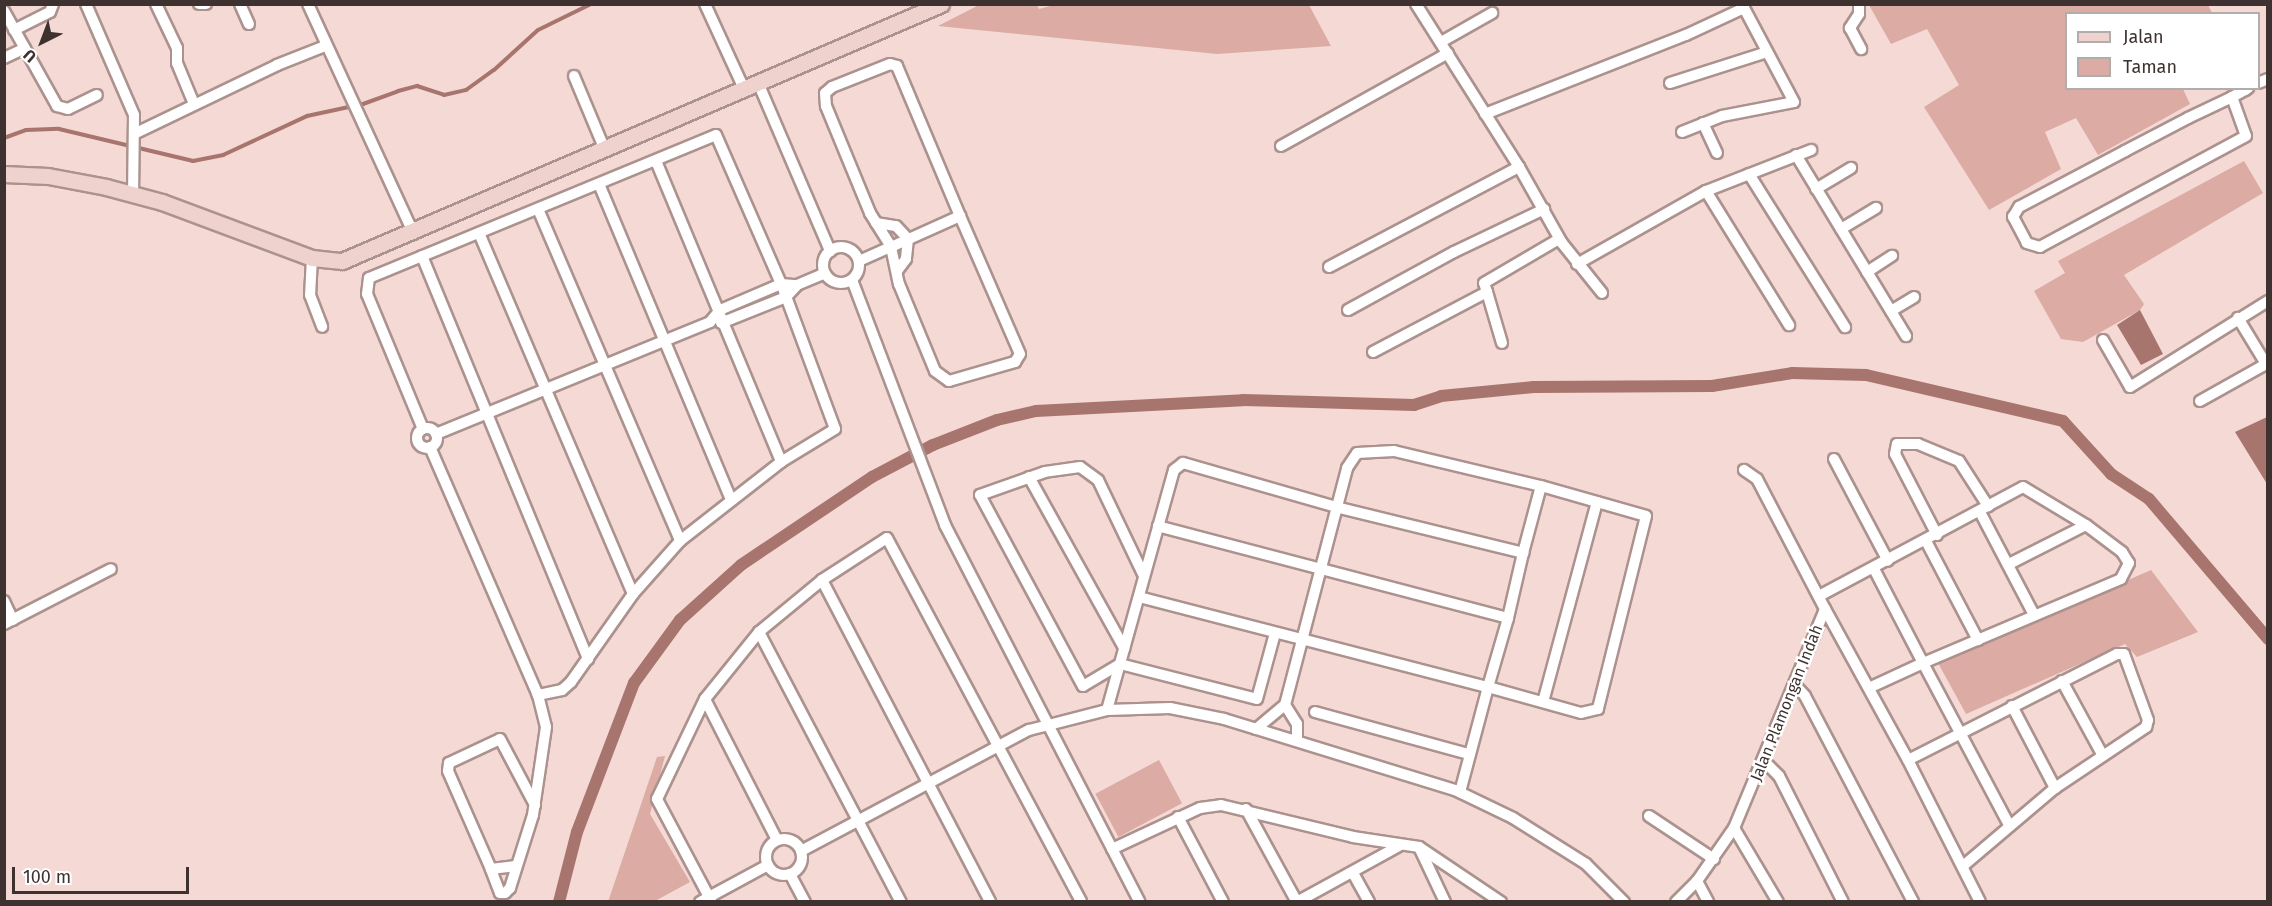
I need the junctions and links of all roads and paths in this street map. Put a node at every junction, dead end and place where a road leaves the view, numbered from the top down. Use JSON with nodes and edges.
{"nodes":[{"id":1,"x":53,"y":4,"type":"edge"},
{"id":2,"x":86,"y":4,"type":"edge"},
{"id":3,"x":156,"y":4,"type":"edge"},
{"id":4,"x":199,"y":4,"type":"edge"},
{"id":5,"x":206,"y":4,"type":"edge"},
{"id":6,"x":240,"y":4,"type":"edge"},
{"id":7,"x":308,"y":4,"type":"edge"},
{"id":8,"x":705,"y":4,"type":"edge"},
{"id":9,"x":1416,"y":4,"type":"edge"},
{"id":10,"x":1859,"y":4,"type":"edge"},
{"id":11,"x":939,"y":5,"type":"edge"},
{"id":12,"x":1744,"y":6,"type":"edge"},
{"id":13,"x":4,"y":11,"type":"edge"},
{"id":14,"x":1492,"y":13,"type":"dead end"},
{"id":15,"x":249,"y":24,"type":"dead end"},
{"id":16,"x":15,"y":30,"type":"junction"},
{"id":17,"x":1441,"y":42,"type":"junction"},
{"id":18,"x":325,"y":46,"type":"junction"},
{"id":19,"x":25,"y":48,"type":"junction"},
{"id":20,"x":1861,"y":50,"type":"dead end"},
{"id":21,"x":1767,"y":52,"type":"junction"},
{"id":22,"x":1448,"y":54,"type":"junction"},
{"id":23,"x":4,"y":58,"type":"edge"},
{"id":24,"x":574,"y":76,"type":"dead end"},
{"id":25,"x":1670,"y":83,"type":"dead end"},
{"id":26,"x":752,"y":88,"type":"junction"},
{"id":27,"x":2244,"y":90,"type":"edge"},
{"id":28,"x":97,"y":95,"type":"dead end"},
{"id":29,"x":2232,"y":97,"type":"junction"},
{"id":30,"x":194,"y":104,"type":"junction"},
{"id":31,"x":1485,"y":114,"type":"junction"},
{"id":32,"x":1703,"y":123,"type":"junction"},
{"id":33,"x":1682,"y":132,"type":"dead end"},
{"id":34,"x":136,"y":134,"type":"junction"},
{"id":35,"x":1281,"y":146,"type":"dead end"},
{"id":36,"x":604,"y":150,"type":"junction"},
{"id":37,"x":1812,"y":150,"type":"dead end"},
{"id":38,"x":1717,"y":153,"type":"dead end"},
{"id":39,"x":1796,"y":155,"type":"junction"},
{"id":40,"x":656,"y":161,"type":"junction"},
{"id":41,"x":1519,"y":166,"type":"junction"},
{"id":42,"x":1851,"y":168,"type":"dead end"},
{"id":43,"x":4,"y":174,"type":"edge"},
{"id":44,"x":1749,"y":174,"type":"junction"},
{"id":45,"x":599,"y":184,"type":"junction"},
{"id":46,"x":1816,"y":189,"type":"junction"},
{"id":47,"x":1706,"y":191,"type":"junction"},
{"id":48,"x":133,"y":194,"type":"junction"},
{"id":49,"x":1876,"y":208,"type":"dead end"},
{"id":50,"x":538,"y":209,"type":"junction"},
{"id":51,"x":1544,"y":209,"type":"junction"},
{"id":52,"x":960,"y":216,"type":"junction"},
{"id":53,"x":876,"y":223,"type":"junction"},
{"id":54,"x":1841,"y":229,"type":"junction"},
{"id":55,"x":479,"y":233,"type":"junction"},
{"id":56,"x":414,"y":234,"type":"junction"},
{"id":57,"x":908,"y":239,"type":"junction"},
{"id":58,"x":1559,"y":239,"type":"junction"},
{"id":59,"x":891,"y":247,"type":"junction"},
{"id":60,"x":830,"y":251,"type":"junction"},
{"id":61,"x":422,"y":256,"type":"junction"},
{"id":62,"x":1892,"y":256,"type":"dead end"},
{"id":63,"x":312,"y":258,"type":"junction"},
{"id":64,"x":858,"y":261,"type":"junction"},
{"id":65,"x":1577,"y":264,"type":"junction"},
{"id":66,"x":1329,"y":267,"type":"dead end"},
{"id":67,"x":897,"y":271,"type":"junction"},
{"id":68,"x":1867,"y":272,"type":"junction"},
{"id":69,"x":825,"y":273,"type":"junction"},
{"id":70,"x":852,"y":280,"type":"junction"},
{"id":71,"x":781,"y":284,"type":"junction"},
{"id":72,"x":797,"y":285,"type":"junction"},
{"id":73,"x":1486,"y":292,"type":"junction"},
{"id":74,"x":1602,"y":293,"type":"dead end"},
{"id":75,"x":786,"y":297,"type":"junction"},
{"id":76,"x":1914,"y":297,"type":"dead end"},
{"id":77,"x":2268,"y":301,"type":"edge"},
{"id":78,"x":720,"y":310,"type":"junction"},
{"id":79,"x":1348,"y":310,"type":"dead end"},
{"id":80,"x":1891,"y":311,"type":"junction"},
{"id":81,"x":2238,"y":318,"type":"junction"},
{"id":82,"x":710,"y":322,"type":"junction"},
{"id":83,"x":726,"y":323,"type":"junction"},
{"id":84,"x":1789,"y":325,"type":"dead end"},
{"id":85,"x":322,"y":327,"type":"dead end"},
{"id":86,"x":1845,"y":327,"type":"dead end"},
{"id":87,"x":1906,"y":336,"type":"dead end"},
{"id":88,"x":2103,"y":340,"type":"dead end"},
{"id":89,"x":664,"y":342,"type":"junction"},
{"id":90,"x":1502,"y":343,"type":"dead end"},
{"id":91,"x":1373,"y":352,"type":"dead end"},
{"id":92,"x":2267,"y":365,"type":"edge"},
{"id":93,"x":606,"y":367,"type":"junction"},
{"id":94,"x":546,"y":390,"type":"junction"},
{"id":95,"x":2200,"y":401,"type":"dead end"},
{"id":96,"x":487,"y":413,"type":"junction"},
{"id":97,"x":423,"y":429,"type":"junction"},
{"id":98,"x":435,"y":434,"type":"junction"},
{"id":99,"x":430,"y":447,"type":"junction"},
{"id":100,"x":1834,"y":459,"type":"dead end"},
{"id":101,"x":782,"y":462,"type":"junction"},
{"id":102,"x":1743,"y":470,"type":"dead end"},
{"id":103,"x":1029,"y":477,"type":"junction"},
{"id":104,"x":1541,"y":486,"type":"junction"},
{"id":105,"x":731,"y":500,"type":"junction"},
{"id":106,"x":1597,"y":502,"type":"junction"},
{"id":107,"x":1336,"y":507,"type":"junction"},
{"id":108,"x":1984,"y":509,"type":"junction"},
{"id":109,"x":2086,"y":525,"type":"junction"},
{"id":110,"x":1158,"y":526,"type":"junction"},
{"id":111,"x":1937,"y":535,"type":"junction"},
{"id":112,"x":1926,"y":541,"type":"junction"},
{"id":113,"x":680,"y":542,"type":"junction"},
{"id":114,"x":1523,"y":553,"type":"junction"},
{"id":115,"x":1888,"y":561,"type":"junction"},
{"id":116,"x":2009,"y":564,"type":"junction"},
{"id":117,"x":111,"y":569,"type":"dead end"},
{"id":118,"x":1874,"y":569,"type":"junction"},
{"id":119,"x":1320,"y":571,"type":"junction"},
{"id":120,"x":1144,"y":576,"type":"junction"},
{"id":121,"x":822,"y":580,"type":"junction"},
{"id":122,"x":633,"y":594,"type":"junction"},
{"id":123,"x":1820,"y":596,"type":"junction"},
{"id":124,"x":1138,"y":597,"type":"junction"},
{"id":125,"x":4,"y":601,"type":"edge"},
{"id":126,"x":1825,"y":609,"type":"junction"},
{"id":127,"x":2034,"y":613,"type":"junction"},
{"id":128,"x":1508,"y":618,"type":"junction"},
{"id":129,"x":9,"y":622,"type":"edge"},
{"id":130,"x":759,"y":632,"type":"junction"},
{"id":131,"x":1275,"y":633,"type":"junction"},
{"id":132,"x":1302,"y":640,"type":"junction"},
{"id":133,"x":1978,"y":640,"type":"junction"},
{"id":134,"x":1124,"y":648,"type":"junction"},
{"id":135,"x":588,"y":659,"type":"junction"},
{"id":136,"x":1923,"y":663,"type":"junction"},
{"id":137,"x":1120,"y":664,"type":"junction"},
{"id":138,"x":2062,"y":681,"type":"junction"},
{"id":139,"x":1794,"y":684,"type":"junction"},
{"id":140,"x":1488,"y":687,"type":"junction"},
{"id":141,"x":1871,"y":687,"type":"junction"},
{"id":142,"x":538,"y":695,"type":"junction"},
{"id":143,"x":705,"y":699,"type":"junction"},
{"id":144,"x":1543,"y":702,"type":"junction"},
{"id":145,"x":1285,"y":705,"type":"junction"},
{"id":146,"x":2012,"y":706,"type":"junction"},
{"id":147,"x":1107,"y":710,"type":"junction"},
{"id":148,"x":1315,"y":712,"type":"dead end"},
{"id":149,"x":1047,"y":724,"type":"junction"},
{"id":150,"x":1256,"y":729,"type":"junction"},
{"id":151,"x":1960,"y":734,"type":"junction"},
{"id":152,"x":1297,"y":741,"type":"junction"},
{"id":153,"x":999,"y":746,"type":"junction"},
{"id":154,"x":1470,"y":754,"type":"junction"},
{"id":155,"x":2103,"y":756,"type":"junction"},
{"id":156,"x":1908,"y":760,"type":"junction"},
{"id":157,"x":1764,"y":761,"type":"junction"},
{"id":158,"x":928,"y":781,"type":"junction"},
{"id":159,"x":2055,"y":788,"type":"junction"},
{"id":160,"x":1460,"y":792,"type":"junction"},
{"id":161,"x":535,"y":805,"type":"junction"},
{"id":162,"x":1246,"y":809,"type":"junction"},
{"id":163,"x":1649,"y":816,"type":"dead end"},
{"id":164,"x":858,"y":818,"type":"junction"},
{"id":165,"x":1178,"y":818,"type":"junction"},
{"id":166,"x":2009,"y":825,"type":"junction"},
{"id":167,"x":1734,"y":828,"type":"junction"},
{"id":168,"x":777,"y":840,"type":"junction"},
{"id":169,"x":1399,"y":846,"type":"junction"},
{"id":170,"x":1419,"y":847,"type":"junction"},
{"id":171,"x":1112,"y":849,"type":"junction"},
{"id":172,"x":801,"y":851,"type":"junction"},
{"id":173,"x":1714,"y":859,"type":"junction"},
{"id":174,"x":768,"y":865,"type":"junction"},
{"id":175,"x":516,"y":866,"type":"junction"},
{"id":176,"x":1963,"y":866,"type":"junction"},
{"id":177,"x":491,"y":869,"type":"junction"},
{"id":178,"x":1353,"y":873,"type":"junction"},
{"id":179,"x":790,"y":874,"type":"junction"},
{"id":180,"x":1697,"y":881,"type":"junction"},
{"id":181,"x":707,"y":900,"type":"edge"},
{"id":182,"x":1297,"y":901,"type":"edge"},
{"id":183,"x":805,"y":902,"type":"edge"},
{"id":184,"x":902,"y":902,"type":"edge"},
{"id":185,"x":990,"y":902,"type":"edge"},
{"id":186,"x":1080,"y":902,"type":"edge"},
{"id":187,"x":1140,"y":902,"type":"edge"},
{"id":188,"x":1223,"y":902,"type":"edge"},
{"id":189,"x":1369,"y":902,"type":"edge"},
{"id":190,"x":1445,"y":902,"type":"edge"},
{"id":191,"x":1501,"y":902,"type":"edge"},
{"id":192,"x":1624,"y":902,"type":"edge"},
{"id":193,"x":1676,"y":902,"type":"edge"},
{"id":194,"x":1708,"y":902,"type":"edge"},
{"id":195,"x":1778,"y":902,"type":"edge"},
{"id":196,"x":1843,"y":902,"type":"edge"},
{"id":197,"x":1913,"y":902,"type":"edge"},
{"id":198,"x":1980,"y":902,"type":"edge"}],
"edges":[{"from":1,"to":16,"type":"street"},
{"from":2,"to":34,"type":"street"},
{"from":3,"to":30,"type":"street"},
{"from":4,"to":5,"type":"street"},
{"from":6,"to":15,"type":"street"},
{"from":7,"to":18,"type":"street"},
{"from":8,"to":26,"type":"street"},
{"from":9,"to":17,"type":"street"},
{"from":10,"to":20,"type":"street"},
{"from":11,"to":26,"type":"main road"},
{"from":12,"to":21,"type":"street"},
{"from":12,"to":31,"type":"street"},
{"from":13,"to":16,"type":"street"},
{"from":14,"to":17,"type":"street"},
{"from":16,"to":19,"type":"street"},
{"from":17,"to":22,"type":"street"},
{"from":18,"to":30,"type":"street"},
{"from":18,"to":56,"type":"street"},
{"from":19,"to":23,"type":"street"},
{"from":19,"to":28,"type":"street"},
{"from":21,"to":25,"type":"street"},
{"from":21,"to":32,"type":"street"},
{"from":22,"to":31,"type":"street"},
{"from":22,"to":35,"type":"street"},
{"from":24,"to":36,"type":"street"},
{"from":26,"to":36,"type":"main road"},
{"from":26,"to":60,"type":"street"},
{"from":27,"to":29,"type":"street"},
{"from":29,"to":29,"type":"street"},
{"from":30,"to":34,"type":"street"},
{"from":31,"to":41,"type":"street"},
{"from":32,"to":33,"type":"street"},
{"from":32,"to":38,"type":"street"},
{"from":34,"to":48,"type":"street"},
{"from":36,"to":56,"type":"main road"},
{"from":37,"to":39,"type":"street"},
{"from":39,"to":44,"type":"street"},
{"from":39,"to":46,"type":"street"},
{"from":40,"to":45,"type":"street"},
{"from":40,"to":71,"type":"street"},
{"from":40,"to":78,"type":"street"},
{"from":41,"to":51,"type":"street"},
{"from":41,"to":66,"type":"street"},
{"from":42,"to":46,"type":"street"},
{"from":43,"to":48,"type":"main road"},
{"from":44,"to":47,"type":"street"},
{"from":44,"to":86,"type":"street"},
{"from":45,"to":50,"type":"street"},
{"from":45,"to":89,"type":"street"},
{"from":46,"to":54,"type":"street"},
{"from":47,"to":65,"type":"street"},
{"from":47,"to":84,"type":"street"},
{"from":48,"to":63,"type":"main road"},
{"from":49,"to":54,"type":"street"},
{"from":50,"to":55,"type":"street"},
{"from":50,"to":93,"type":"street"},
{"from":51,"to":58,"type":"street"},
{"from":51,"to":79,"type":"street"},
{"from":52,"to":53,"type":"street"},
{"from":52,"to":57,"type":"street"},
{"from":52,"to":67,"type":"street"},
{"from":53,"to":57,"type":"street"},
{"from":53,"to":59,"type":"street"},
{"from":54,"to":68,"type":"street"},
{"from":55,"to":61,"type":"street"},
{"from":55,"to":94,"type":"street"},
{"from":56,"to":63,"type":"main road"},
{"from":57,"to":59,"type":"street"},
{"from":57,"to":67,"type":"street"},
{"from":58,"to":65,"type":"street"},
{"from":58,"to":73,"type":"street"},
{"from":59,"to":64,"type":"street"},
{"from":59,"to":67,"type":"street"},
{"from":60,"to":64,"type":"street"},
{"from":60,"to":69,"type":"street"},
{"from":61,"to":96,"type":"street"},
{"from":61,"to":97,"type":"street"},
{"from":62,"to":68,"type":"street"},
{"from":63,"to":85,"type":"street"},
{"from":64,"to":70,"type":"street"},
{"from":65,"to":74,"type":"street"},
{"from":68,"to":80,"type":"street"},
{"from":69,"to":70,"type":"street"},
{"from":69,"to":72,"type":"street"},
{"from":70,"to":149,"type":"street"},
{"from":71,"to":72,"type":"street"},
{"from":71,"to":75,"type":"street"},
{"from":71,"to":78,"type":"street"},
{"from":72,"to":75,"type":"street"},
{"from":73,"to":90,"type":"street"},
{"from":73,"to":91,"type":"street"},
{"from":75,"to":83,"type":"street"},
{"from":75,"to":101,"type":"street"},
{"from":76,"to":80,"type":"street"},
{"from":77,"to":81,"type":"street"},
{"from":78,"to":82,"type":"street"},
{"from":78,"to":83,"type":"street"},
{"from":80,"to":87,"type":"street"},
{"from":81,"to":88,"type":"street"},
{"from":81,"to":92,"type":"street"},
{"from":82,"to":83,"type":"street"},
{"from":82,"to":89,"type":"street"},
{"from":83,"to":101,"type":"street"},
{"from":89,"to":93,"type":"street"},
{"from":89,"to":105,"type":"street"},
{"from":92,"to":95,"type":"street"},
{"from":93,"to":94,"type":"street"},
{"from":93,"to":113,"type":"street"},
{"from":94,"to":96,"type":"street"},
{"from":94,"to":122,"type":"street"},
{"from":96,"to":98,"type":"street"},
{"from":96,"to":135,"type":"street"},
{"from":97,"to":98,"type":"street"},
{"from":97,"to":99,"type":"street"},
{"from":98,"to":99,"type":"street"},
{"from":99,"to":142,"type":"street"},
{"from":100,"to":115,"type":"street"},
{"from":101,"to":105,"type":"street"},
{"from":102,"to":123,"type":"street","name":"Jalan Plamongan Indah"},
{"from":103,"to":120,"type":"street"},
{"from":103,"to":134,"type":"street"},
{"from":103,"to":137,"type":"street"},
{"from":104,"to":106,"type":"street"},
{"from":104,"to":107,"type":"street"},
{"from":104,"to":114,"type":"street"},
{"from":105,"to":113,"type":"street"},
{"from":106,"to":144,"type":"street"},
{"from":106,"to":144,"type":"street"},
{"from":107,"to":110,"type":"street"},
{"from":107,"to":114,"type":"street"},
{"from":107,"to":119,"type":"street"},
{"from":108,"to":109,"type":"street"},
{"from":108,"to":111,"type":"street"},
{"from":108,"to":111,"type":"street"},
{"from":108,"to":116,"type":"street"},
{"from":109,"to":116,"type":"street"},
{"from":109,"to":127,"type":"street"},
{"from":110,"to":119,"type":"street"},
{"from":110,"to":120,"type":"street"},
{"from":111,"to":112,"type":"street"},
{"from":112,"to":115,"type":"street"},
{"from":112,"to":133,"type":"street"},
{"from":113,"to":122,"type":"street"},
{"from":114,"to":128,"type":"street"},
{"from":115,"to":118,"type":"street"},
{"from":116,"to":127,"type":"street"},
{"from":117,"to":129,"type":"street"},
{"from":118,"to":123,"type":"street"},
{"from":118,"to":136,"type":"street"},
{"from":119,"to":128,"type":"street"},
{"from":119,"to":132,"type":"street"},
{"from":120,"to":124,"type":"street"},
{"from":121,"to":130,"type":"street"},
{"from":121,"to":153,"type":"street"},
{"from":121,"to":158,"type":"street"},
{"from":122,"to":135,"type":"street"},
{"from":123,"to":126,"type":"street","name":"Jalan Plamongan Indah"},
{"from":124,"to":131,"type":"street"},
{"from":124,"to":134,"type":"street"},
{"from":125,"to":129,"type":"street"},
{"from":126,"to":139,"type":"street","name":"Jalan Plamongan Indah"},
{"from":126,"to":141,"type":"street"},
{"from":127,"to":133,"type":"street"},
{"from":128,"to":140,"type":"street"},
{"from":130,"to":143,"type":"street"},
{"from":130,"to":164,"type":"street"},
{"from":131,"to":132,"type":"street"},
{"from":131,"to":137,"type":"street"},
{"from":132,"to":140,"type":"street"},
{"from":132,"to":145,"type":"street"},
{"from":133,"to":136,"type":"street"},
{"from":134,"to":137,"type":"street"},
{"from":135,"to":142,"type":"street"},
{"from":136,"to":141,"type":"street"},
{"from":136,"to":151,"type":"street"},
{"from":137,"to":147,"type":"street"},
{"from":138,"to":146,"type":"street"},
{"from":138,"to":155,"type":"street"},
{"from":138,"to":155,"type":"street"},
{"from":139,"to":157,"type":"street","name":"Jalan Plamongan Indah"},
{"from":139,"to":197,"type":"street"},
{"from":140,"to":144,"type":"street"},
{"from":140,"to":154,"type":"street"},
{"from":141,"to":156,"type":"street"},
{"from":142,"to":161,"type":"street"},
{"from":143,"to":168,"type":"street"},
{"from":143,"to":181,"type":"street"},
{"from":145,"to":150,"type":"street"},
{"from":145,"to":152,"type":"street"},
{"from":146,"to":151,"type":"street"},
{"from":146,"to":159,"type":"street"},
{"from":147,"to":149,"type":"street"},
{"from":147,"to":150,"type":"street"},
{"from":148,"to":154,"type":"street"},
{"from":149,"to":153,"type":"street"},
{"from":149,"to":171,"type":"street"},
{"from":150,"to":152,"type":"street"},
{"from":151,"to":156,"type":"street"},
{"from":151,"to":166,"type":"street"},
{"from":152,"to":160,"type":"street"},
{"from":153,"to":158,"type":"street"},
{"from":153,"to":186,"type":"street"},
{"from":154,"to":160,"type":"street"},
{"from":155,"to":159,"type":"street"},
{"from":156,"to":176,"type":"street"},
{"from":157,"to":167,"type":"street","name":"Jalan Plamongan Indah"},
{"from":157,"to":196,"type":"street"},
{"from":158,"to":164,"type":"street"},
{"from":158,"to":185,"type":"street"},
{"from":159,"to":166,"type":"street"},
{"from":160,"to":192,"type":"street"},
{"from":161,"to":175,"type":"street"},
{"from":161,"to":177,"type":"street"},
{"from":162,"to":165,"type":"street"},
{"from":162,"to":169,"type":"street"},
{"from":162,"to":182,"type":"street"},
{"from":163,"to":173,"type":"street"},
{"from":164,"to":172,"type":"street"},
{"from":164,"to":184,"type":"street"},
{"from":165,"to":171,"type":"street"},
{"from":165,"to":188,"type":"street"},
{"from":166,"to":176,"type":"street"},
{"from":167,"to":173,"type":"street","name":"Jalan Plamongan Indah"},
{"from":167,"to":195,"type":"street"},
{"from":168,"to":172,"type":"street"},
{"from":168,"to":174,"type":"street"},
{"from":169,"to":170,"type":"street"},
{"from":169,"to":178,"type":"street"},
{"from":170,"to":190,"type":"street"},
{"from":170,"to":191,"type":"street"},
{"from":171,"to":187,"type":"street"},
{"from":172,"to":179,"type":"street"},
{"from":173,"to":180,"type":"street","name":"Jalan Plamongan Indah"},
{"from":174,"to":179,"type":"street"},
{"from":174,"to":181,"type":"street"},
{"from":175,"to":177,"type":"street"},
{"from":175,"to":177,"type":"street"},
{"from":176,"to":198,"type":"street"},
{"from":178,"to":182,"type":"street"},
{"from":178,"to":189,"type":"street"},
{"from":179,"to":183,"type":"street"},
{"from":180,"to":193,"type":"street","name":"Jalan Plamongan Indah"},
{"from":180,"to":194,"type":"street"}]}
